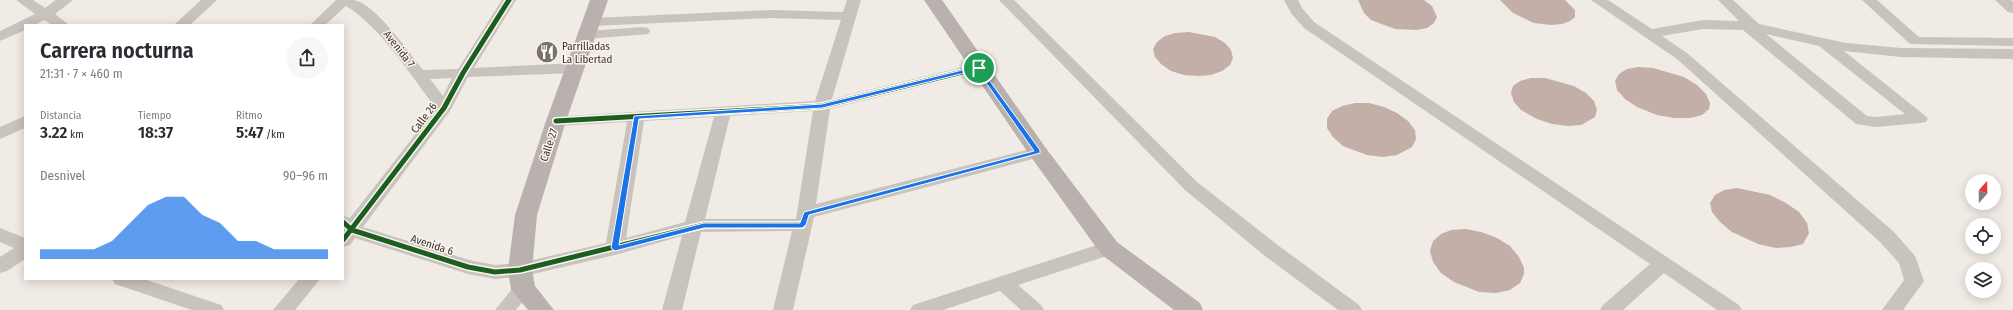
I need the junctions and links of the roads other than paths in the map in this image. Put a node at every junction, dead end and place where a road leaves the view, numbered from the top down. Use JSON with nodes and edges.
{"nodes":[{"id":1,"x":23,"y":0,"type":"edge"},
{"id":2,"x":66,"y":0,"type":"edge"},
{"id":3,"x":210,"y":0,"type":"edge"},
{"id":4,"x":344,"y":0,"type":"edge"},
{"id":5,"x":509,"y":0,"type":"edge"},
{"id":6,"x":599,"y":0,"type":"edge"},
{"id":7,"x":933,"y":0,"type":"edge"},
{"id":8,"x":1006,"y":0,"type":"edge"},
{"id":9,"x":1291,"y":0,"type":"edge"},
{"id":10,"x":1598,"y":0,"type":"edge"},
{"id":11,"x":1726,"y":0,"type":"edge"},
{"id":12,"x":1869,"y":0,"type":"edge"},
{"id":13,"x":2002,"y":0,"type":"edge"},
{"id":14,"x":851,"y":8,"type":"edge"},
{"id":15,"x":2013,"y":9,"type":"edge"},
{"id":16,"x":45,"y":14,"type":"junction"},
{"id":17,"x":25,"y":24,"type":"edge"},
{"id":18,"x":60,"y":24,"type":"edge"},
{"id":19,"x":182,"y":24,"type":"edge"},
{"id":20,"x":318,"y":24,"type":"edge"},
{"id":21,"x":24,"y":25,"type":"edge"},
{"id":22,"x":1750,"y":26,"type":"junction"},
{"id":23,"x":589,"y":28,"type":"junction"},
{"id":24,"x":1649,"y":34,"type":"junction"},
{"id":25,"x":0,"y":37,"type":"edge"},
{"id":26,"x":1822,"y":42,"type":"junction"},
{"id":27,"x":2013,"y":42,"type":"edge"},
{"id":28,"x":2013,"y":54,"type":"edge"},
{"id":29,"x":576,"y":68,"type":"junction"},
{"id":30,"x":979,"y":68,"type":"junction"},
{"id":31,"x":463,"y":73,"type":"junction"},
{"id":32,"x":419,"y":75,"type":"junction"},
{"id":33,"x":822,"y":106,"type":"junction"},
{"id":34,"x":444,"y":108,"type":"junction"},
{"id":35,"x":723,"y":112,"type":"junction"},
{"id":36,"x":636,"y":117,"type":"junction"},
{"id":37,"x":556,"y":121,"type":"junction"},
{"id":38,"x":24,"y":122,"type":"edge"},
{"id":39,"x":0,"y":134,"type":"edge"},
{"id":40,"x":1038,"y":152,"type":"junction"},
{"id":41,"x":804,"y":219,"type":"junction"},
{"id":42,"x":692,"y":227,"type":"junction"},
{"id":43,"x":346,"y":231,"type":"edge"},
{"id":44,"x":0,"y":234,"type":"edge"},
{"id":45,"x":24,"y":246,"type":"edge"},
{"id":46,"x":615,"y":248,"type":"junction"},
{"id":47,"x":1109,"y":248,"type":"junction"},
{"id":48,"x":24,"y":251,"type":"edge"},
{"id":49,"x":1662,"y":264,"type":"junction"},
{"id":50,"x":0,"y":266,"type":"edge"},
{"id":51,"x":125,"y":280,"type":"edge"},
{"id":52,"x":309,"y":280,"type":"edge"},
{"id":53,"x":521,"y":280,"type":"junction"},
{"id":54,"x":1003,"y":283,"type":"junction"},
{"id":55,"x":214,"y":310,"type":"edge"},
{"id":56,"x":283,"y":310,"type":"edge"},
{"id":57,"x":505,"y":310,"type":"edge"},
{"id":58,"x":542,"y":310,"type":"edge"},
{"id":59,"x":672,"y":310,"type":"edge"},
{"id":60,"x":783,"y":310,"type":"edge"},
{"id":61,"x":920,"y":310,"type":"edge"},
{"id":62,"x":1034,"y":310,"type":"edge"},
{"id":63,"x":1191,"y":310,"type":"edge"},
{"id":64,"x":1352,"y":310,"type":"edge"},
{"id":65,"x":1610,"y":310,"type":"edge"},
{"id":66,"x":1732,"y":310,"type":"edge"},
{"id":67,"x":1892,"y":310,"type":"edge"}],
"edges":[{"from":1,"to":16,"type":"street"},
{"from":2,"to":16,"type":"street"},
{"from":3,"to":19,"type":"street"},
{"from":4,"to":20,"type":"street"},
{"from":4,"to":32,"type":"street","name":"Avenida 7"},
{"from":5,"to":31,"type":"street","name":"Calle 26"},
{"from":6,"to":23,"type":"main road","name":"Calle 27"},
{"from":7,"to":30,"type":"main road"},
{"from":8,"to":64,"type":"street"},
{"from":9,"to":49,"type":"street"},
{"from":10,"to":24,"type":"street"},
{"from":11,"to":22,"type":"street"},
{"from":12,"to":27,"type":"street"},
{"from":13,"to":15,"type":"street"},
{"from":14,"to":23,"type":"street"},
{"from":14,"to":33,"type":"street"},
{"from":16,"to":17,"type":"street"},
{"from":16,"to":18,"type":"street"},
{"from":21,"to":25,"type":"street"},
{"from":22,"to":24,"type":"street"},
{"from":22,"to":26,"type":"street"},
{"from":22,"to":26,"type":"street"},
{"from":23,"to":29,"type":"main road","name":"Calle 27"},
{"from":24,"to":67,"type":"street"},
{"from":26,"to":28,"type":"street"},
{"from":29,"to":31,"type":"street"},
{"from":29,"to":37,"type":"main road","name":"Calle 27"},
{"from":30,"to":33,"type":"street"},
{"from":30,"to":40,"type":"main road"},
{"from":31,"to":32,"type":"street"},
{"from":31,"to":34,"type":"street","name":"Calle 26"},
{"from":32,"to":34,"type":"street","name":"Avenida 7"},
{"from":33,"to":35,"type":"street"},
{"from":33,"to":41,"type":"street"},
{"from":34,"to":43,"type":"street","name":"Calle 26"},
{"from":35,"to":36,"type":"street"},
{"from":35,"to":42,"type":"street"},
{"from":36,"to":37,"type":"street"},
{"from":36,"to":46,"type":"street"},
{"from":37,"to":53,"type":"main road","name":"Calle 27"},
{"from":38,"to":39,"type":"street"},
{"from":40,"to":41,"type":"street","name":"Avenida 6"},
{"from":40,"to":47,"type":"main road"},
{"from":41,"to":42,"type":"street","name":"Avenida 6"},
{"from":41,"to":60,"type":"street"},
{"from":42,"to":46,"type":"street","name":"Avenida 6"},
{"from":42,"to":59,"type":"street"},
{"from":43,"to":53,"type":"street","name":"Avenida 6"},
{"from":44,"to":45,"type":"street"},
{"from":46,"to":53,"type":"street","name":"Avenida 6"},
{"from":47,"to":54,"type":"street"},
{"from":47,"to":63,"type":"main road"},
{"from":48,"to":50,"type":"street"},
{"from":49,"to":65,"type":"street"},
{"from":49,"to":66,"type":"street"},
{"from":51,"to":55,"type":"street"},
{"from":52,"to":56,"type":"street"},
{"from":53,"to":57,"type":"street"},
{"from":53,"to":58,"type":"main road"},
{"from":54,"to":61,"type":"street"},
{"from":54,"to":62,"type":"street"}]}
